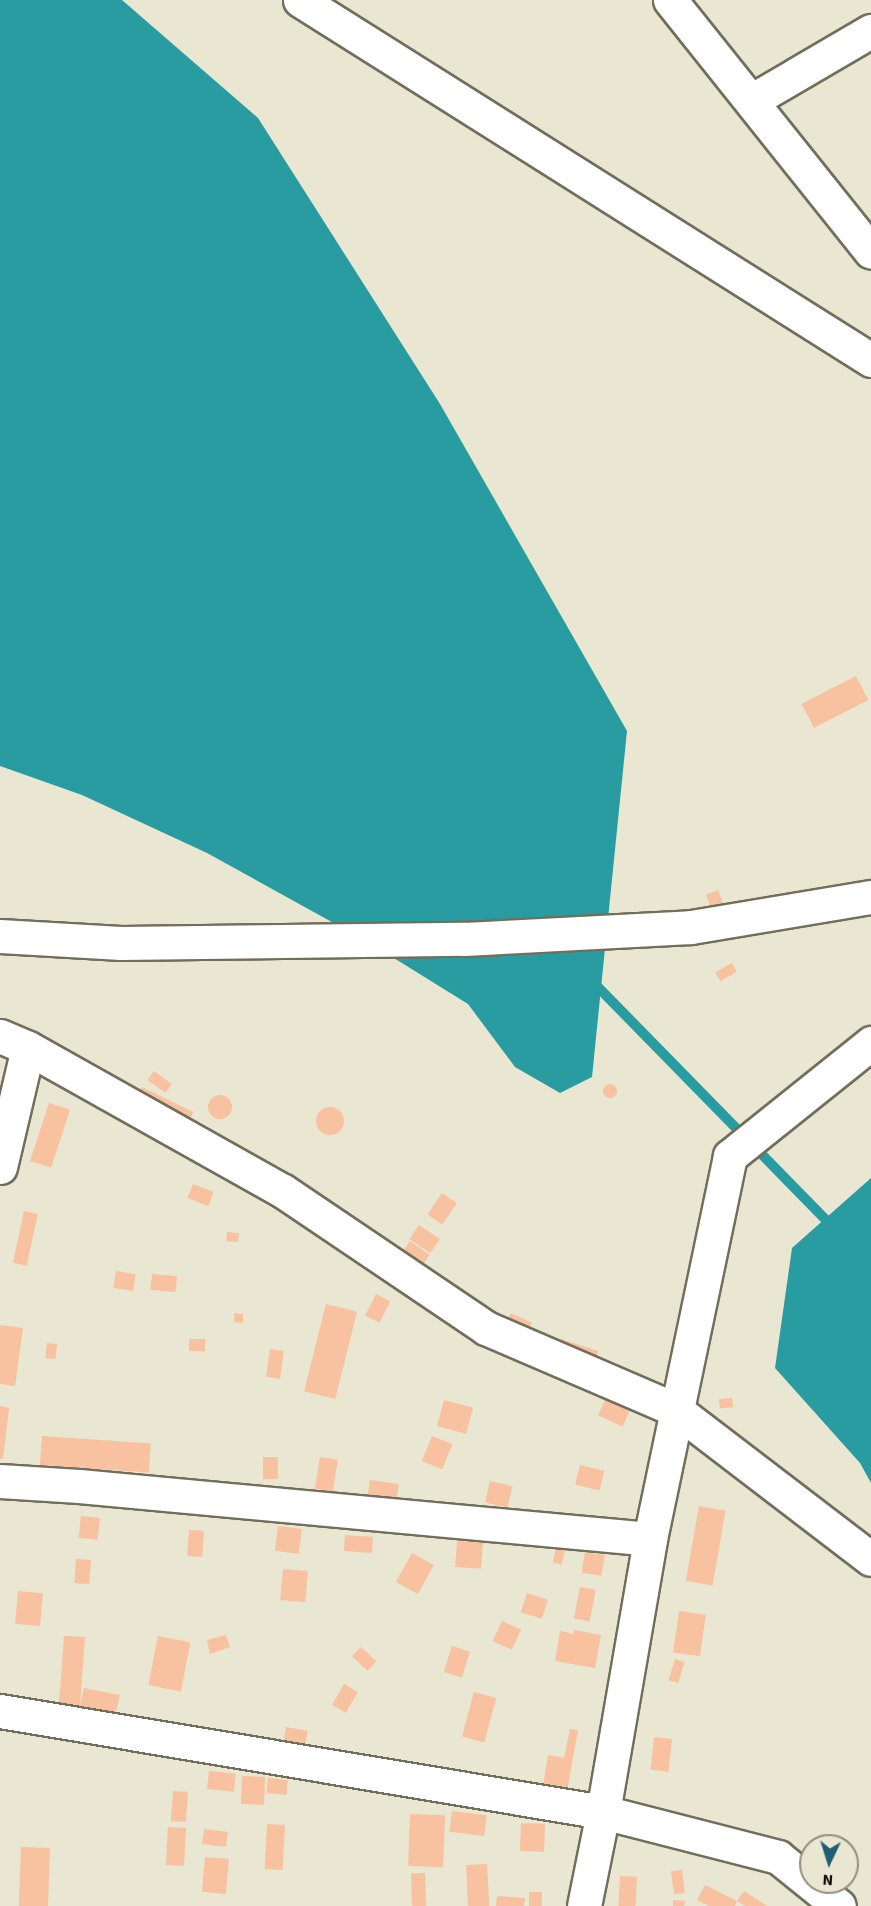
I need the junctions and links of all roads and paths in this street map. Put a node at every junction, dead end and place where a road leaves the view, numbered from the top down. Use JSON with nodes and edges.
{"nodes":[{"id":1,"x":300,"y":0,"type":"edge"},
{"id":2,"x":670,"y":0,"type":"edge"},
{"id":3,"x":871,"y":31,"type":"edge"},
{"id":4,"x":751,"y":101,"type":"junction"},
{"id":5,"x":871,"y":252,"type":"edge"},
{"id":6,"x":871,"y":360,"type":"edge"},
{"id":7,"x":871,"y":897,"type":"edge"},
{"id":8,"x":0,"y":936,"type":"edge"},
{"id":9,"x":14,"y":1042,"type":"edge"},
{"id":10,"x":871,"y":1043,"type":"edge"},
{"id":11,"x":0,"y":1167,"type":"edge"},
{"id":12,"x":676,"y":1410,"type":"junction"},
{"id":13,"x":0,"y":1482,"type":"edge"},
{"id":14,"x":650,"y":1539,"type":"junction"},
{"id":15,"x":871,"y":1560,"type":"edge"},
{"id":16,"x":0,"y":1711,"type":"edge"},
{"id":17,"x":603,"y":1812,"type":"junction"},
{"id":18,"x":584,"y":1906,"type":"edge"},
{"id":19,"x":838,"y":1906,"type":"edge"}],
"edges":[{"from":1,"to":6,"type":"street"},
{"from":2,"to":4,"type":"street"},
{"from":3,"to":4,"type":"street"},
{"from":4,"to":5,"type":"street"},
{"from":7,"to":8,"type":"street"},
{"from":9,"to":11,"type":"street"},
{"from":9,"to":12,"type":"street"},
{"from":10,"to":12,"type":"street"},
{"from":12,"to":14,"type":"street"},
{"from":12,"to":15,"type":"street"},
{"from":13,"to":14,"type":"street"},
{"from":14,"to":17,"type":"street"},
{"from":16,"to":17,"type":"street"},
{"from":17,"to":18,"type":"street"},
{"from":17,"to":19,"type":"street"}]}
